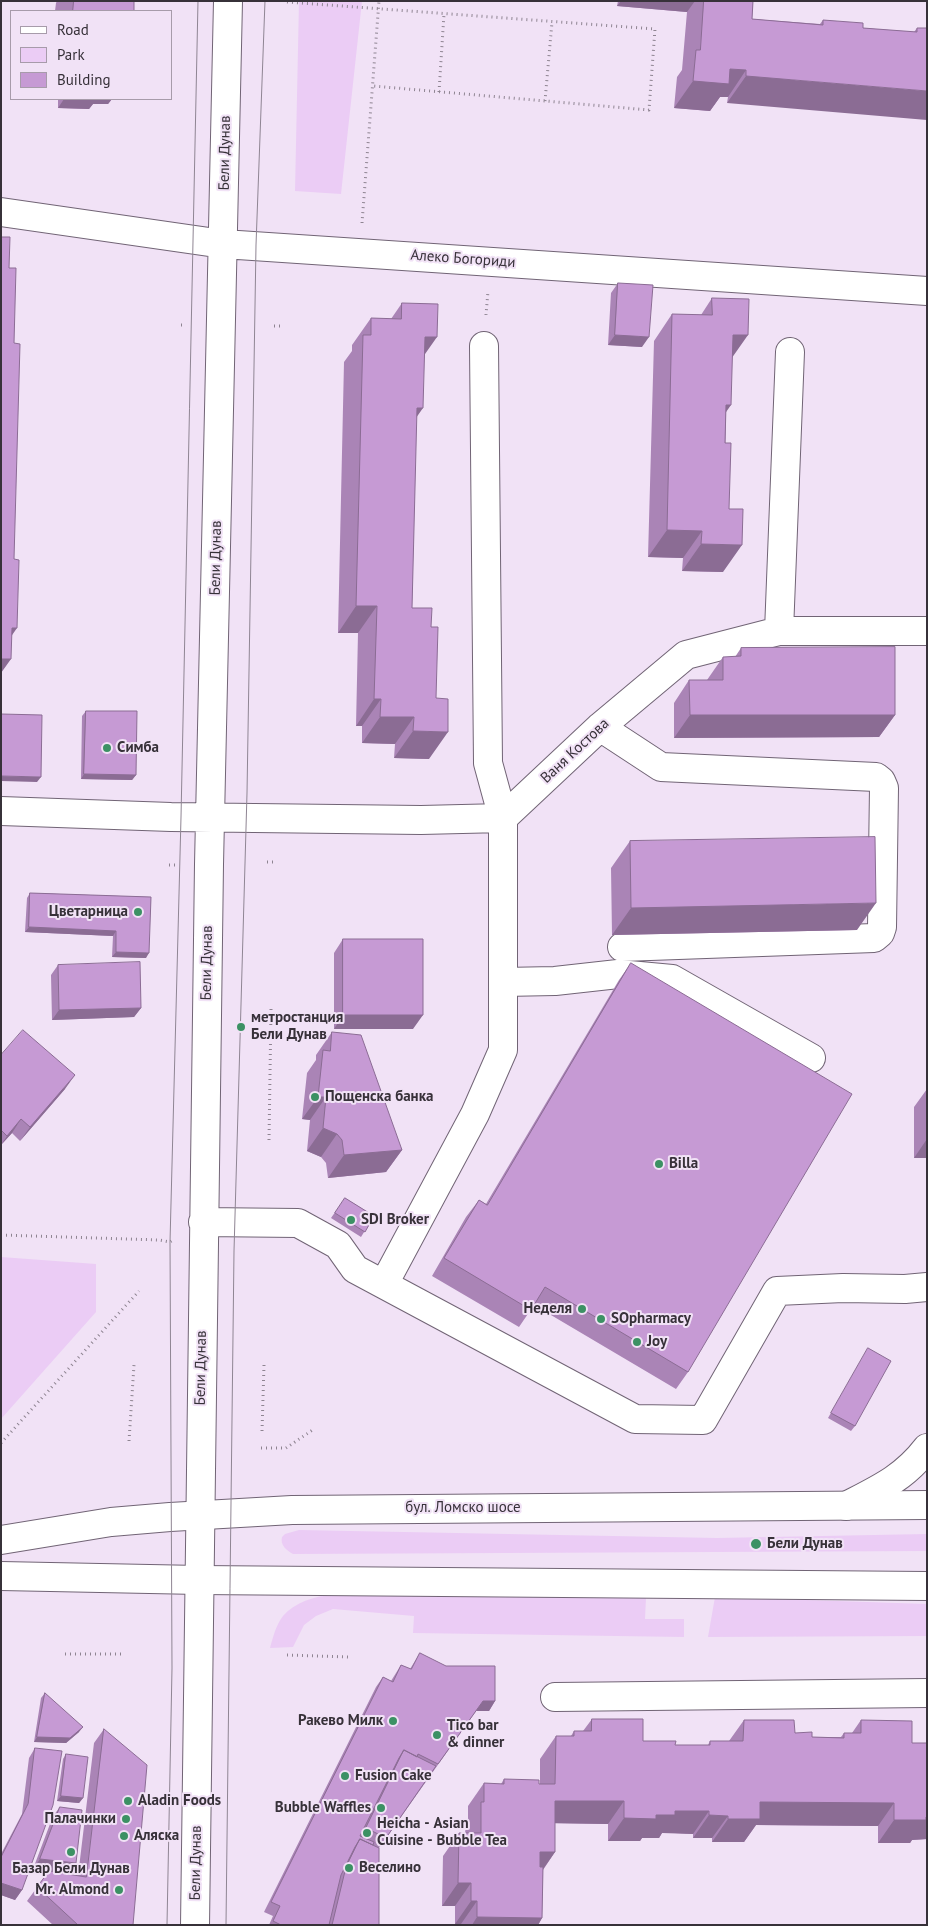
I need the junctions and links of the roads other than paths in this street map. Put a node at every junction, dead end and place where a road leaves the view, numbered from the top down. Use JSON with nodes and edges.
{"nodes":[{"id":1,"x":228,"y":1,"type":"edge"},
{"id":2,"x":1,"y":212,"type":"edge"},
{"id":3,"x":223,"y":244,"type":"junction"},
{"id":4,"x":927,"y":291,"type":"edge"},
{"id":5,"x":484,"y":346,"type":"road end"},
{"id":6,"x":790,"y":352,"type":"dead end"},
{"id":7,"x":779,"y":631,"type":"junction"},
{"id":8,"x":927,"y":631,"type":"edge"},
{"id":9,"x":600,"y":727,"type":"junction"},
{"id":10,"x":1,"y":811,"type":"edge"},
{"id":11,"x":210,"y":817,"type":"junction"},
{"id":12,"x":503,"y":818,"type":"junction"},
{"id":13,"x":622,"y":947,"type":"dead end"},
{"id":14,"x":503,"y":982,"type":"junction"},
{"id":15,"x":811,"y":1058,"type":"dead end"},
{"id":16,"x":203,"y":1222,"type":"junction"},
{"id":17,"x":384,"y":1284,"type":"junction"},
{"id":18,"x":927,"y":1287,"type":"edge"},
{"id":19,"x":927,"y":1448,"type":"edge"},
{"id":20,"x":927,"y":1505,"type":"edge"},
{"id":21,"x":846,"y":1506,"type":"junction"},
{"id":22,"x":200,"y":1516,"type":"junction"},
{"id":23,"x":1,"y":1540,"type":"edge"},
{"id":24,"x":1,"y":1576,"type":"edge"},
{"id":25,"x":199,"y":1580,"type":"junction"},
{"id":26,"x":927,"y":1586,"type":"edge"},
{"id":27,"x":927,"y":1693,"type":"edge"},
{"id":28,"x":555,"y":1697,"type":"dead end"},
{"id":29,"x":195,"y":1925,"type":"edge"}],
"edges":[{"from":1,"to":3,"type":"street","name":"Бели Дунав"},
{"from":2,"to":3,"type":"street","name":"Алеко Богориди"},
{"from":3,"to":4,"type":"street","name":"Алеко Богориди"},
{"from":3,"to":11,"type":"street","name":"Бели Дунав"},
{"from":5,"to":12,"type":"street"},
{"from":6,"to":7,"type":"street"},
{"from":7,"to":8,"type":"street","name":"Ваня Костова"},
{"from":7,"to":9,"type":"street","name":"Ваня Костова"},
{"from":9,"to":12,"type":"street","name":"Ваня Костова"},
{"from":9,"to":13,"type":"street"},
{"from":10,"to":11,"type":"street"},
{"from":11,"to":12,"type":"street"},
{"from":11,"to":16,"type":"street","name":"Бели Дунав"},
{"from":12,"to":14,"type":"street"},
{"from":14,"to":15,"type":"street"},
{"from":14,"to":17,"type":"street"},
{"from":16,"to":17,"type":"street"},
{"from":16,"to":22,"type":"street","name":"Бели Дунав"},
{"from":17,"to":18,"type":"street"},
{"from":19,"to":21,"type":"street"},
{"from":20,"to":21,"type":"street","name":"бул. Ломско шосе"},
{"from":21,"to":22,"type":"street","name":"бул. Ломско шосе"},
{"from":22,"to":23,"type":"street","name":"бул. Ломско шосе"},
{"from":22,"to":25,"type":"street","name":"Бели Дунав"},
{"from":24,"to":25,"type":"street"},
{"from":25,"to":26,"type":"street"},
{"from":25,"to":29,"type":"street","name":"Бели Дунав"},
{"from":27,"to":28,"type":"street"}]}
